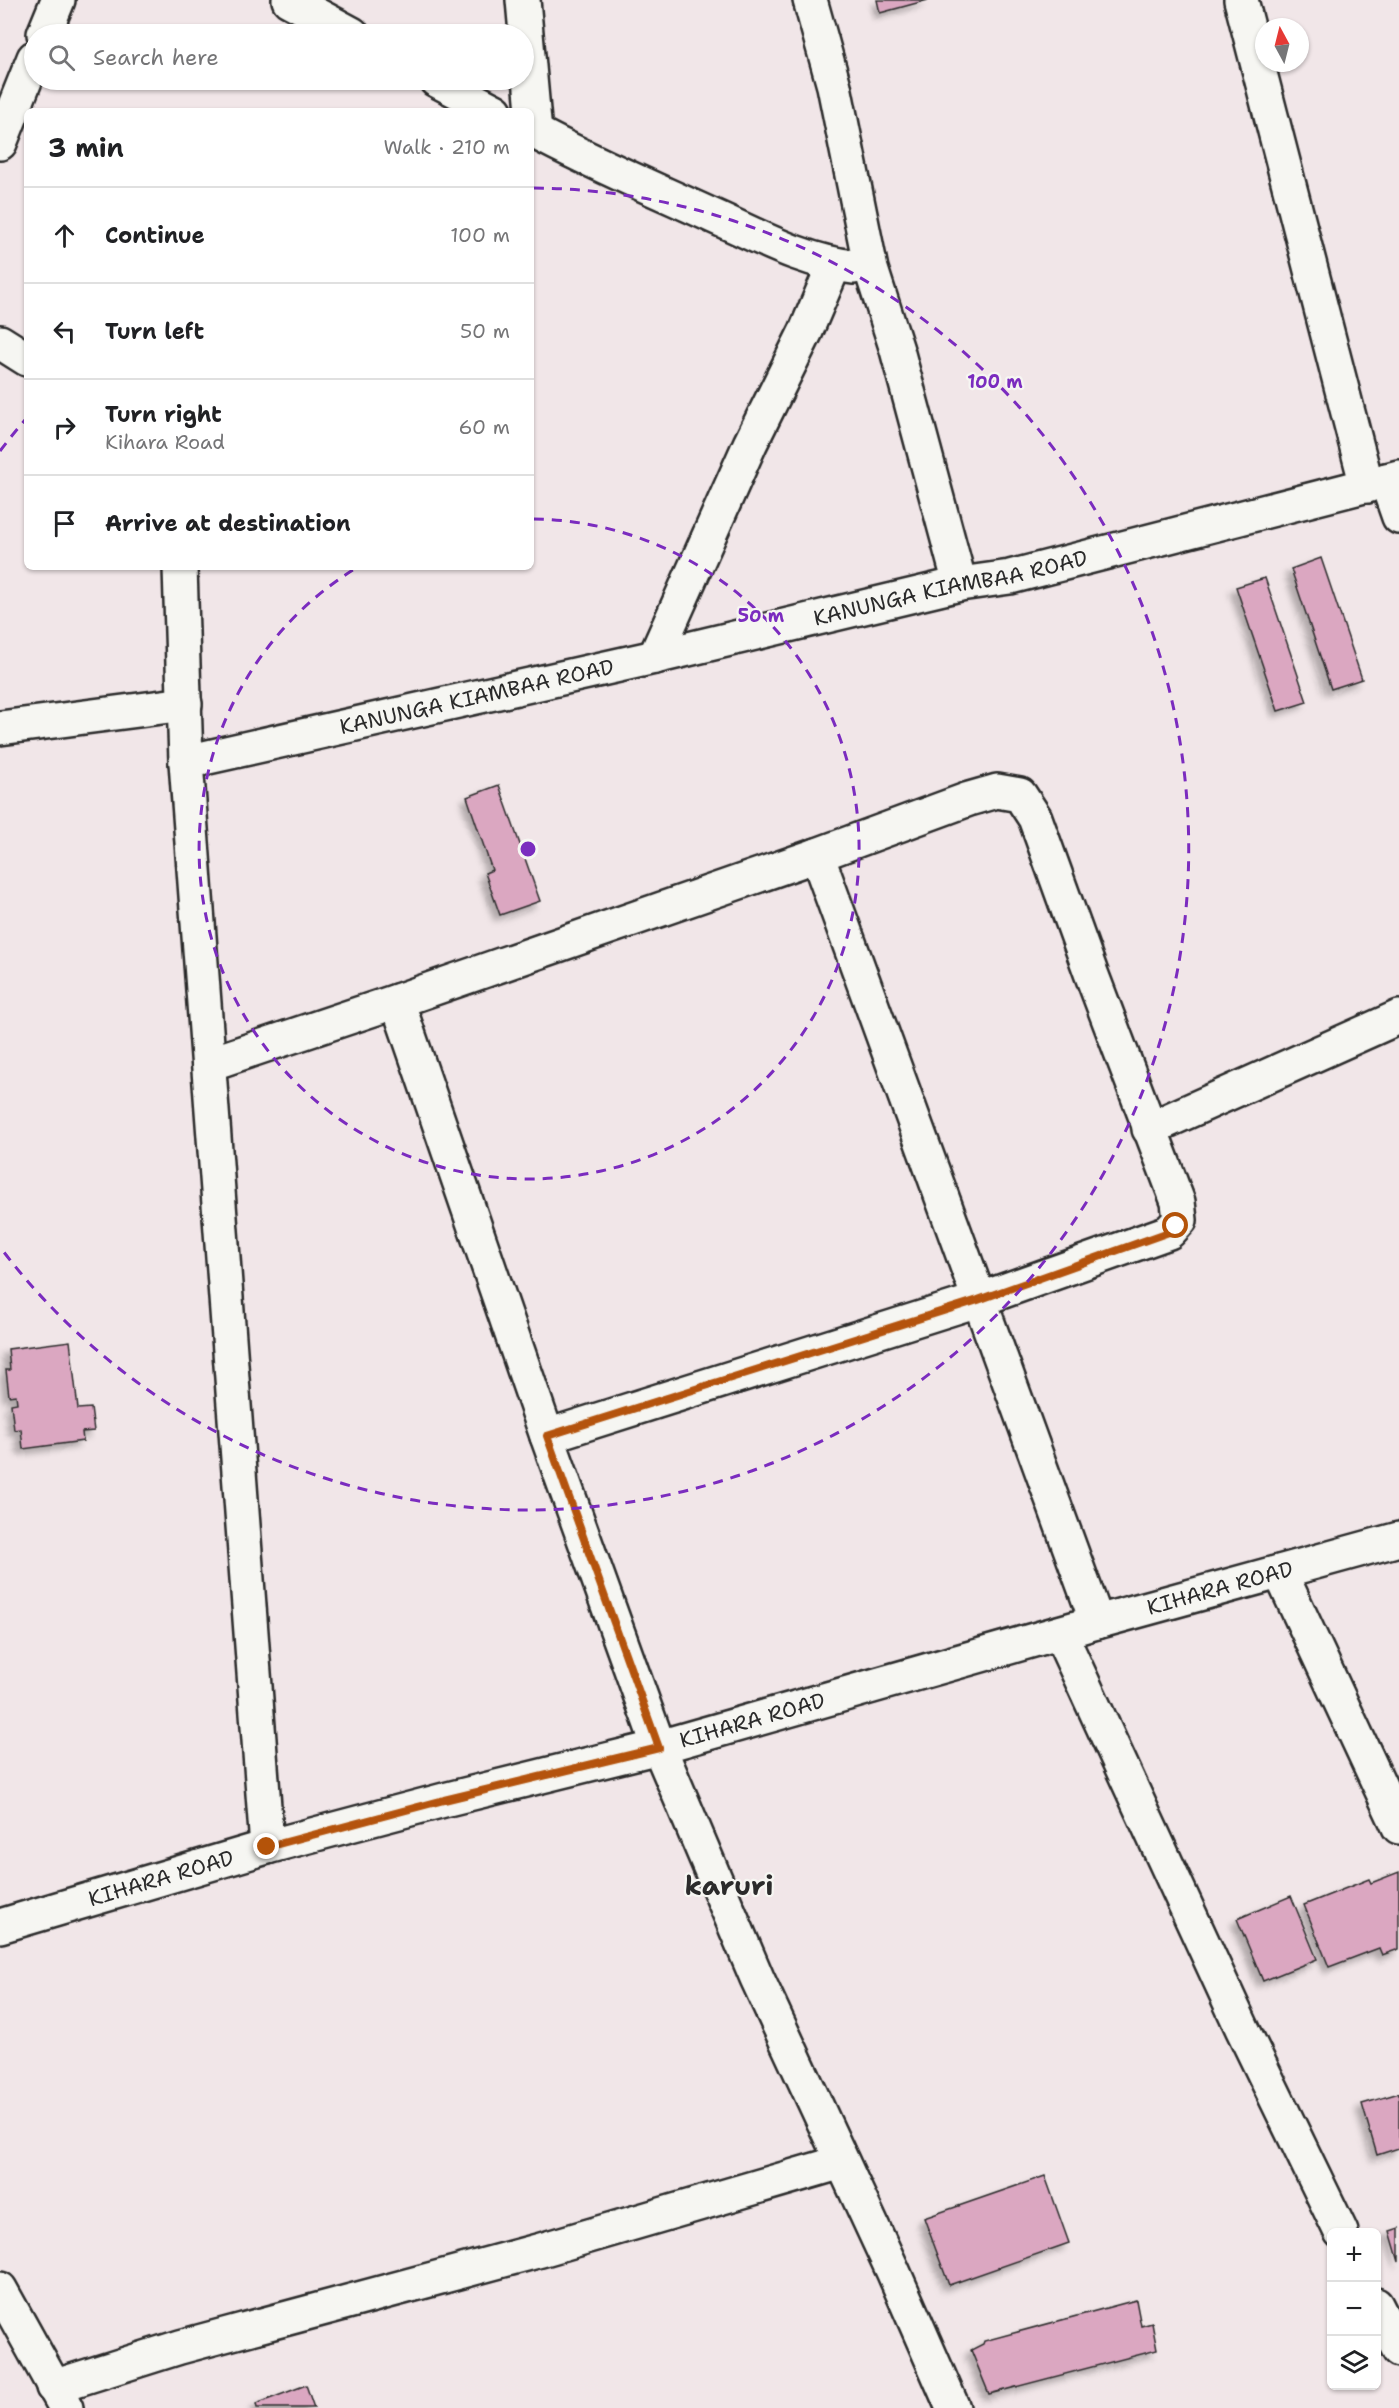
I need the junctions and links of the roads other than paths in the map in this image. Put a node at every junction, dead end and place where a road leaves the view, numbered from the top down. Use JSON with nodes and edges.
{"nodes":[{"id":1,"x":58,"y":0,"type":"edge"},
{"id":2,"x":289,"y":0,"type":"edge"},
{"id":3,"x":523,"y":0,"type":"edge"},
{"id":4,"x":810,"y":0,"type":"edge"},
{"id":5,"x":1241,"y":0,"type":"edge"},
{"id":6,"x":48,"y":24,"type":"edge"},
{"id":7,"x":333,"y":24,"type":"edge"},
{"id":8,"x":525,"y":24,"type":"edge"},
{"id":9,"x":24,"y":83,"type":"edge"},
{"id":10,"x":455,"y":90,"type":"edge"},
{"id":11,"x":530,"y":90,"type":"edge"},
{"id":12,"x":489,"y":108,"type":"edge"},
{"id":13,"x":531,"y":108,"type":"edge"},
{"id":14,"x":534,"y":133,"type":"edge"},
{"id":15,"x":0,"y":143,"type":"edge"},
{"id":16,"x":834,"y":265,"type":"junction"},
{"id":17,"x":871,"y":269,"type":"junction"},
{"id":18,"x":0,"y":342,"type":"edge"},
{"id":19,"x":24,"y":357,"type":"edge"},
{"id":20,"x":1384,"y":481,"type":"edge"},
{"id":21,"x":1399,"y":517,"type":"edge"},
{"id":22,"x":180,"y":570,"type":"edge"},
{"id":23,"x":960,"y":584,"type":"junction"},
{"id":24,"x":655,"y":657,"type":"junction"},
{"id":25,"x":185,"y":704,"type":"junction"},
{"id":26,"x":0,"y":728,"type":"edge"},
{"id":27,"x":186,"y":762,"type":"junction"},
{"id":28,"x":817,"y":855,"type":"junction"},
{"id":29,"x":398,"y":1001,"type":"junction"},
{"id":30,"x":1399,"y":1017,"type":"edge"},
{"id":31,"x":209,"y":1064,"type":"junction"},
{"id":32,"x":1149,"y":1128,"type":"junction"},
{"id":33,"x":978,"y":1300,"type":"junction"},
{"id":34,"x":547,"y":1436,"type":"junction"},
{"id":35,"x":1399,"y":1539,"type":"edge"},
{"id":36,"x":1280,"y":1572,"type":"junction"},
{"id":37,"x":1097,"y":1622,"type":"junction"},
{"id":38,"x":1060,"y":1633,"type":"junction"},
{"id":39,"x":659,"y":1748,"type":"junction"},
{"id":40,"x":1399,"y":1827,"type":"edge"},
{"id":41,"x":267,"y":1847,"type":"junction"},
{"id":42,"x":0,"y":1926,"type":"edge"},
{"id":43,"x":842,"y":2162,"type":"junction"},
{"id":44,"x":1339,"y":2228,"type":"edge"},
{"id":45,"x":0,"y":2289,"type":"edge"},
{"id":46,"x":1381,"y":2313,"type":"edge"},
{"id":47,"x":1399,"y":2350,"type":"edge"},
{"id":48,"x":59,"y":2398,"type":"edge"},
{"id":49,"x":953,"y":2408,"type":"edge"}],
"edges":[{"from":1,"to":6,"type":"street"},
{"from":2,"to":7,"type":"street"},
{"from":3,"to":8,"type":"street"},
{"from":4,"to":17,"type":"street"},
{"from":5,"to":20,"type":"street"},
{"from":9,"to":15,"type":"street"},
{"from":10,"to":12,"type":"street"},
{"from":11,"to":13,"type":"street"},
{"from":14,"to":16,"type":"street"},
{"from":16,"to":17,"type":"street"},
{"from":16,"to":24,"type":"street"},
{"from":17,"to":23,"type":"street"},
{"from":18,"to":19,"type":"street"},
{"from":20,"to":21,"type":"street"},
{"from":20,"to":23,"type":"street","name":"KANUNGA KIAMBAA ROAD"},
{"from":22,"to":25,"type":"street"},
{"from":23,"to":24,"type":"street","name":"KANUNGA KIAMBAA ROAD"},
{"from":24,"to":27,"type":"street","name":"KANUNGA KIAMBAA ROAD"},
{"from":25,"to":26,"type":"street"},
{"from":25,"to":27,"type":"street"},
{"from":27,"to":31,"type":"street"},
{"from":28,"to":29,"type":"street"},
{"from":28,"to":32,"type":"street"},
{"from":28,"to":33,"type":"street"},
{"from":29,"to":31,"type":"street"},
{"from":29,"to":34,"type":"street"},
{"from":30,"to":32,"type":"street"},
{"from":31,"to":41,"type":"street"},
{"from":32,"to":33,"type":"street"},
{"from":33,"to":34,"type":"street"},
{"from":33,"to":37,"type":"street"},
{"from":34,"to":39,"type":"street"},
{"from":35,"to":36,"type":"street","name":"KIHARA ROAD"},
{"from":36,"to":37,"type":"street","name":"KIHARA ROAD"},
{"from":36,"to":40,"type":"street"},
{"from":37,"to":38,"type":"street","name":"KIHARA ROAD"},
{"from":38,"to":39,"type":"street","name":"KIHARA ROAD"},
{"from":38,"to":44,"type":"street"},
{"from":39,"to":41,"type":"street","name":"KIHARA ROAD"},
{"from":39,"to":43,"type":"street"},
{"from":41,"to":42,"type":"street","name":"KIHARA ROAD"},
{"from":43,"to":48,"type":"street"},
{"from":43,"to":49,"type":"street"},
{"from":45,"to":48,"type":"street"},
{"from":46,"to":47,"type":"street"}]}
